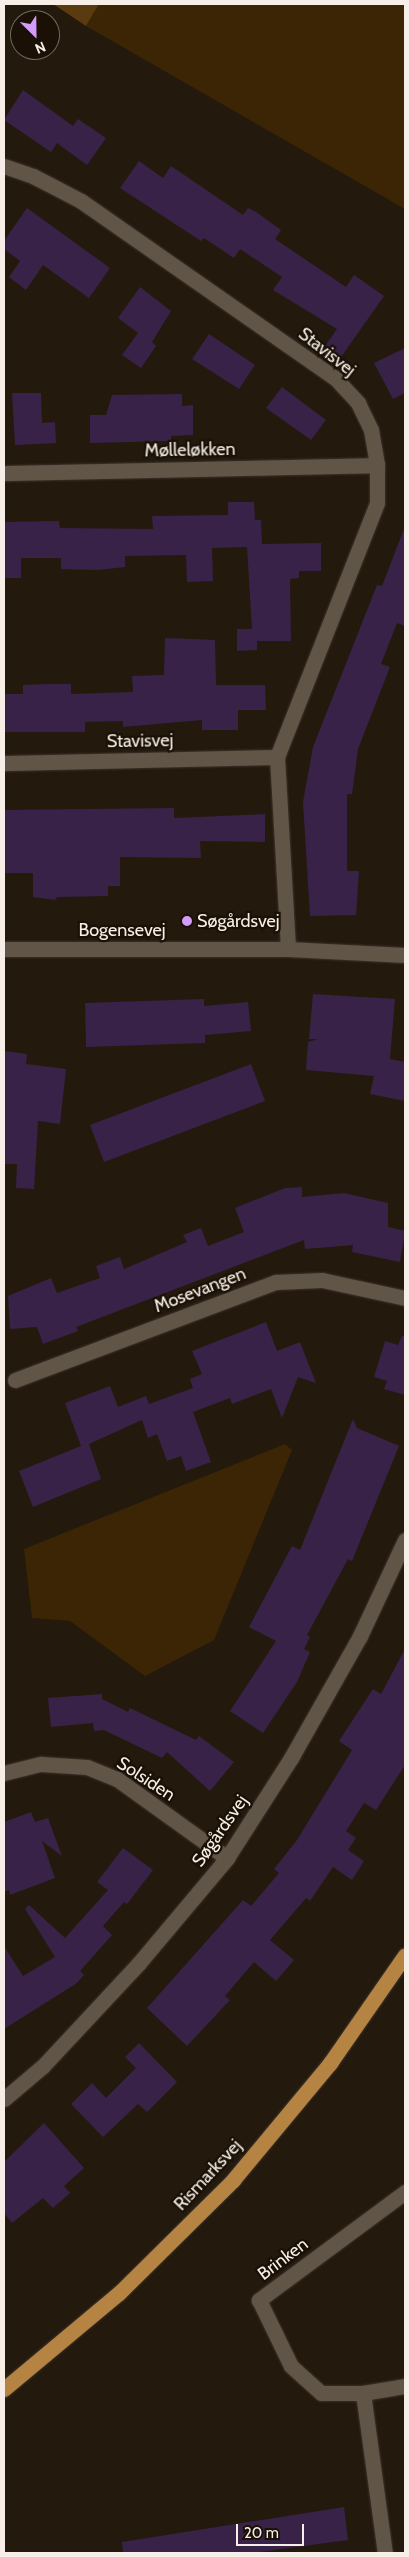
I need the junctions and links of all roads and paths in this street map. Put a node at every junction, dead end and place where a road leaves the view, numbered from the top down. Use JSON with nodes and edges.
{"nodes":[{"id":1,"x":4,"y":166,"type":"edge"},
{"id":2,"x":378,"y":465,"type":"junction"},
{"id":3,"x":4,"y":473,"type":"edge"},
{"id":4,"x":277,"y":756,"type":"junction"},
{"id":5,"x":4,"y":763,"type":"edge"},
{"id":6,"x":4,"y":949,"type":"edge"},
{"id":7,"x":288,"y":949,"type":"junction"},
{"id":8,"x":360,"y":954,"type":"junction"},
{"id":9,"x":405,"y":955,"type":"edge"},
{"id":10,"x":405,"y":965,"type":"edge"},
{"id":11,"x":405,"y":1298,"type":"edge"},
{"id":12,"x":15,"y":1380,"type":"dead end"},
{"id":13,"x":405,"y":1540,"type":"edge"},
{"id":14,"x":4,"y":1773,"type":"edge"},
{"id":15,"x":227,"y":1858,"type":"junction"},
{"id":16,"x":405,"y":1955,"type":"edge"},
{"id":17,"x":4,"y":2099,"type":"edge"},
{"id":18,"x":405,"y":2192,"type":"edge"},
{"id":19,"x":405,"y":2386,"type":"edge"},
{"id":20,"x":4,"y":2389,"type":"edge"},
{"id":21,"x":363,"y":2393,"type":"junction"},
{"id":22,"x":385,"y":2553,"type":"edge"}],
"edges":[{"from":1,"to":2,"type":"street","name":"Stavisvej"},
{"from":2,"to":3,"type":"street","name":"Mølleløkken"},
{"from":2,"to":4,"type":"street","name":"Stavisvej"},
{"from":4,"to":5,"type":"street","name":"Stavisvej"},
{"from":4,"to":7,"type":"street","name":"Stavisvej"},
{"from":6,"to":7,"type":"street","name":"Bogensevej"},
{"from":7,"to":8,"type":"street","name":"Bogensevej"},
{"from":8,"to":9,"type":"street","name":"Bogensevej"},
{"from":8,"to":10,"type":"street","name":"Bogensevej"},
{"from":11,"to":12,"type":"street","name":"Mosevangen"},
{"from":13,"to":15,"type":"street","name":"Søgårdsvej"},
{"from":14,"to":15,"type":"street","name":"Solsiden"},
{"from":15,"to":17,"type":"street","name":"Søgårdsvej"},
{"from":16,"to":20,"type":"main road","name":"Rismarksvej"},
{"from":18,"to":21,"type":"street","name":"Brinken"},
{"from":19,"to":21,"type":"street","name":"Brinken"},
{"from":21,"to":22,"type":"street"}]}
